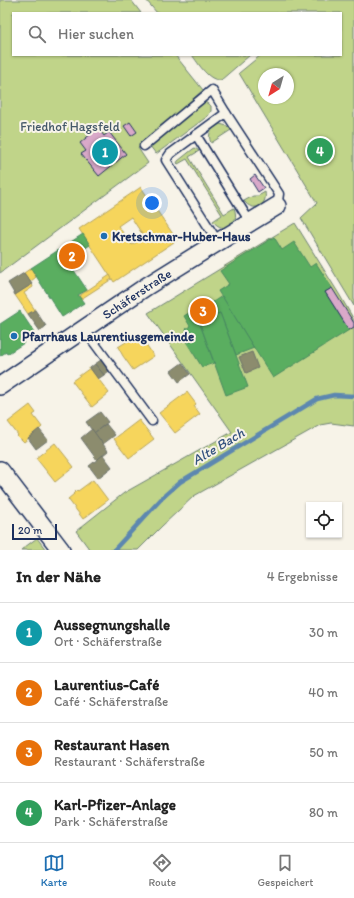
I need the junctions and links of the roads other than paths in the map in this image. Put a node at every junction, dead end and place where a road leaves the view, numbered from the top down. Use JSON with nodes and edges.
{"nodes":[{"id":1,"x":226,"y":113,"type":"junction"},
{"id":2,"x":196,"y":135,"type":"junction"},
{"id":3,"x":144,"y":146,"type":"dead end"},
{"id":4,"x":277,"y":206,"type":"joint"},
{"id":5,"x":250,"y":222,"type":"junction"},
{"id":6,"x":218,"y":242,"type":"junction"},
{"id":7,"x":84,"y":329,"type":"junction"},
{"id":8,"x":0,"y":386,"type":"edge"},
{"id":9,"x":152,"y":421,"type":"dead end"},
{"id":10,"x":0,"y":470,"type":"edge"},
{"id":11,"x":61,"y":550,"type":"edge"}],
"edges":[{"from":1,"to":2,"type":"lane"},
{"from":1,"to":3,"type":"lane"},
{"from":1,"to":4,"type":"lane"},
{"from":2,"to":5,"type":"lane"},
{"from":2,"to":6,"type":"lane"},
{"from":4,"to":5,"type":"street","name":"Schäferstraße"},
{"from":5,"to":6,"type":"street","name":"Schäferstraße"},
{"from":6,"to":7,"type":"street","name":"Schäferstraße"},
{"from":7,"to":8,"type":"street","name":"Schäferstraße"},
{"from":7,"to":9,"type":"lane"},
{"from":10,"to":11,"type":"street"}]}
